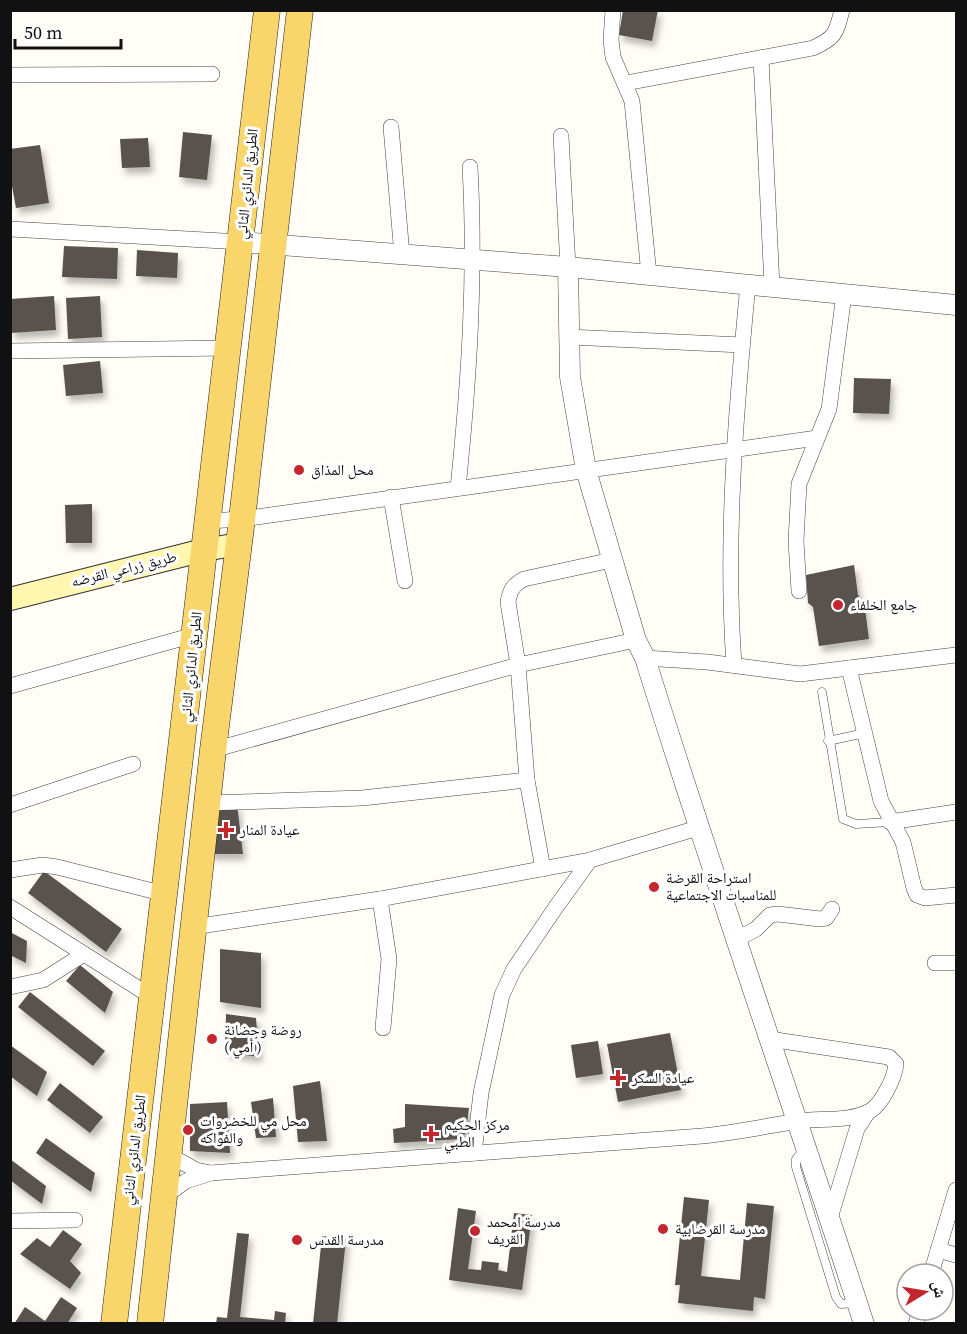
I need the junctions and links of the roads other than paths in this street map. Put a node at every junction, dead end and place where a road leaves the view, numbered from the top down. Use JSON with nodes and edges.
{"nodes":[{"id":1,"x":267,"y":10,"type":"edge"},
{"id":2,"x":300,"y":10,"type":"edge"},
{"id":3,"x":613,"y":10,"type":"edge"},
{"id":4,"x":842,"y":10,"type":"edge"},
{"id":5,"x":760,"y":58,"type":"junction"},
{"id":6,"x":212,"y":74,"type":"dead end"},
{"id":7,"x":10,"y":75,"type":"edge"},
{"id":8,"x":626,"y":83,"type":"junction"},
{"id":9,"x":392,"y":127,"type":"dead end"},
{"id":10,"x":561,"y":136,"type":"dead end"},
{"id":11,"x":470,"y":167,"type":"dead end"},
{"id":12,"x":10,"y":229,"type":"edge"},
{"id":13,"x":241,"y":242,"type":"junction"},
{"id":14,"x":272,"y":245,"type":"junction"},
{"id":15,"x":402,"y":255,"type":"junction"},
{"id":16,"x":473,"y":260,"type":"junction"},
{"id":17,"x":568,"y":267,"type":"junction"},
{"id":18,"x":649,"y":275,"type":"junction"},
{"id":19,"x":748,"y":284,"type":"junction"},
{"id":20,"x":772,"y":286,"type":"junction"},
{"id":21,"x":844,"y":294,"type":"junction"},
{"id":22,"x":957,"y":305,"type":"edge"},
{"id":23,"x":569,"y":337,"type":"junction"},
{"id":24,"x":742,"y":345,"type":"junction"},
{"id":25,"x":228,"y":348,"type":"junction"},
{"id":26,"x":10,"y":351,"type":"edge"},
{"id":27,"x":817,"y":438,"type":"junction"},
{"id":28,"x":735,"y":451,"type":"junction"},
{"id":29,"x":586,"y":470,"type":"junction"},
{"id":30,"x":458,"y":488,"type":"junction"},
{"id":31,"x":391,"y":497,"type":"junction"},
{"id":32,"x":242,"y":519,"type":"junction"},
{"id":33,"x":208,"y":521,"type":"junction"},
{"id":34,"x":239,"y":544,"type":"junction"},
{"id":35,"x":204,"y":550,"type":"junction"},
{"id":36,"x":612,"y":560,"type":"junction"},
{"id":37,"x":405,"y":580,"type":"dead end"},
{"id":38,"x":799,"y":591,"type":"dead end"},
{"id":39,"x":10,"y":599,"type":"edge"},
{"id":40,"x":194,"y":635,"type":"junction"},
{"id":41,"x":636,"y":640,"type":"junction"},
{"id":42,"x":957,"y":655,"type":"edge"},
{"id":43,"x":645,"y":658,"type":"junction"},
{"id":44,"x":518,"y":665,"type":"junction"},
{"id":45,"x":734,"y":665,"type":"junction"},
{"id":46,"x":849,"y":668,"type":"junction"},
{"id":47,"x":10,"y":686,"type":"edge"},
{"id":48,"x":822,"y":692,"type":"dead end"},
{"id":49,"x":865,"y":733,"type":"junction"},
{"id":50,"x":828,"y":741,"type":"junction"},
{"id":51,"x":213,"y":750,"type":"junction"},
{"id":52,"x":133,"y":764,"type":"dead end"},
{"id":53,"x":527,"y":780,"type":"junction"},
{"id":54,"x":207,"y":803,"type":"junction"},
{"id":55,"x":10,"y":805,"type":"edge"},
{"id":56,"x":957,"y":812,"type":"edge"},
{"id":57,"x":890,"y":822,"type":"junction"},
{"id":58,"x":698,"y":828,"type":"junction"},
{"id":59,"x":590,"y":860,"type":"junction"},
{"id":60,"x":543,"y":869,"type":"junction"},
{"id":61,"x":10,"y":870,"type":"edge"},
{"id":62,"x":165,"y":894,"type":"junction"},
{"id":63,"x":957,"y":895,"type":"edge"},
{"id":64,"x":380,"y":899,"type":"junction"},
{"id":65,"x":10,"y":907,"type":"edge"},
{"id":66,"x":832,"y":909,"type":"dead end"},
{"id":67,"x":193,"y":927,"type":"junction"},
{"id":68,"x":737,"y":939,"type":"junction"},
{"id":69,"x":84,"y":954,"type":"junction"},
{"id":70,"x":935,"y":963,"type":"dead end"},
{"id":71,"x":957,"y":963,"type":"edge"},
{"id":72,"x":10,"y":987,"type":"edge"},
{"id":73,"x":152,"y":997,"type":"junction"},
{"id":74,"x":383,"y":1028,"type":"dead end"},
{"id":75,"x":768,"y":1039,"type":"junction"},
{"id":76,"x":868,"y":1113,"type":"junction"},
{"id":77,"x":796,"y":1121,"type":"junction"},
{"id":78,"x":806,"y":1148,"type":"junction"},
{"id":79,"x":474,"y":1154,"type":"junction"},
{"id":80,"x":169,"y":1155,"type":"junction"},
{"id":81,"x":211,"y":1173,"type":"junction"},
{"id":82,"x":957,"y":1190,"type":"edge"},
{"id":83,"x":165,"y":1196,"type":"junction"},
{"id":84,"x":830,"y":1218,"type":"junction"},
{"id":85,"x":75,"y":1220,"type":"dead end"},
{"id":86,"x":10,"y":1221,"type":"edge"},
{"id":87,"x":938,"y":1250,"type":"junction"},
{"id":88,"x":957,"y":1256,"type":"edge"},
{"id":89,"x":934,"y":1262,"type":"edge"},
{"id":90,"x":858,"y":1303,"type":"junction"},
{"id":91,"x":114,"y":1323,"type":"edge"},
{"id":92,"x":150,"y":1323,"type":"edge"},
{"id":93,"x":864,"y":1323,"type":"edge"}],
"edges":[{"from":1,"to":13,"type":"main road","name":"الطريق الدائري الثاني"},
{"from":2,"to":14,"type":"main road","name":"الطريق الدائري الثاني"},
{"from":3,"to":8,"type":"street"},
{"from":4,"to":5,"type":"street"},
{"from":5,"to":8,"type":"street"},
{"from":5,"to":20,"type":"street"},
{"from":6,"to":7,"type":"street"},
{"from":8,"to":18,"type":"street"},
{"from":9,"to":15,"type":"street"},
{"from":10,"to":17,"type":"street"},
{"from":11,"to":16,"type":"street"},
{"from":12,"to":13,"type":"street"},
{"from":13,"to":14,"type":"street"},
{"from":13,"to":25,"type":"main road","name":"الطريق الدائري الثاني"},
{"from":14,"to":15,"type":"street"},
{"from":14,"to":32,"type":"main road","name":"الطريق الدائري الثاني"},
{"from":15,"to":16,"type":"street"},
{"from":16,"to":17,"type":"street"},
{"from":16,"to":30,"type":"street"},
{"from":17,"to":18,"type":"street"},
{"from":17,"to":23,"type":"street"},
{"from":18,"to":19,"type":"street"},
{"from":19,"to":20,"type":"street"},
{"from":19,"to":24,"type":"street"},
{"from":20,"to":21,"type":"street"},
{"from":21,"to":22,"type":"street"},
{"from":21,"to":27,"type":"street"},
{"from":23,"to":24,"type":"street"},
{"from":23,"to":29,"type":"street"},
{"from":24,"to":28,"type":"street"},
{"from":25,"to":26,"type":"street"},
{"from":25,"to":33,"type":"main road","name":"الطريق الدائري الثاني"},
{"from":27,"to":28,"type":"street"},
{"from":27,"to":38,"type":"street"},
{"from":28,"to":29,"type":"street"},
{"from":28,"to":45,"type":"street"},
{"from":29,"to":30,"type":"street"},
{"from":29,"to":36,"type":"street"},
{"from":30,"to":31,"type":"street"},
{"from":31,"to":32,"type":"street"},
{"from":31,"to":37,"type":"street"},
{"from":32,"to":33,"type":"street"},
{"from":32,"to":34,"type":"main road","name":"الطريق الدائري الثاني"},
{"from":33,"to":35,"type":"main road","name":"الطريق الدائري الثاني"},
{"from":34,"to":35,"type":"main road","name":"طريق زراعي القرضه"},
{"from":34,"to":51,"type":"main road","name":"الطريق الدائري الثاني"},
{"from":35,"to":39,"type":"main road","name":"طريق زراعي القرضه"},
{"from":35,"to":40,"type":"main road","name":"الطريق الدائري الثاني"},
{"from":36,"to":41,"type":"street"},
{"from":36,"to":44,"type":"street"},
{"from":40,"to":47,"type":"street"},
{"from":40,"to":62,"type":"main road","name":"الطريق الدائري الثاني"},
{"from":41,"to":43,"type":"street"},
{"from":41,"to":44,"type":"street"},
{"from":42,"to":46,"type":"street"},
{"from":43,"to":45,"type":"street"},
{"from":43,"to":58,"type":"street"},
{"from":44,"to":51,"type":"street"},
{"from":44,"to":53,"type":"street"},
{"from":45,"to":46,"type":"street"},
{"from":46,"to":49,"type":"street"},
{"from":48,"to":50,"type":"lane"},
{"from":49,"to":50,"type":"lane"},
{"from":49,"to":57,"type":"street"},
{"from":50,"to":57,"type":"lane"},
{"from":51,"to":54,"type":"main road","name":"الطريق الدائري الثاني"},
{"from":52,"to":55,"type":"street"},
{"from":53,"to":54,"type":"street"},
{"from":53,"to":60,"type":"street"},
{"from":54,"to":67,"type":"main road","name":"الطريق الدائري الثاني"},
{"from":56,"to":57,"type":"street"},
{"from":57,"to":63,"type":"street"},
{"from":58,"to":59,"type":"street"},
{"from":58,"to":68,"type":"street"},
{"from":59,"to":60,"type":"street"},
{"from":59,"to":79,"type":"street"},
{"from":60,"to":64,"type":"street"},
{"from":61,"to":62,"type":"street"},
{"from":62,"to":73,"type":"main road","name":"الطريق الدائري الثاني"},
{"from":64,"to":67,"type":"street"},
{"from":64,"to":74,"type":"street"},
{"from":65,"to":69,"type":"street"},
{"from":66,"to":68,"type":"street"},
{"from":67,"to":80,"type":"main road","name":"الطريق الدائري الثاني"},
{"from":68,"to":75,"type":"street"},
{"from":69,"to":72,"type":"street"},
{"from":69,"to":73,"type":"street"},
{"from":70,"to":71,"type":"street"},
{"from":73,"to":91,"type":"main road","name":"الطريق الدائري الثاني"},
{"from":75,"to":76,"type":"street"},
{"from":75,"to":77,"type":"street"},
{"from":76,"to":77,"type":"street"},
{"from":76,"to":84,"type":"street"},
{"from":77,"to":78,"type":"street"},
{"from":77,"to":79,"type":"street"},
{"from":78,"to":84,"type":"street"},
{"from":78,"to":90,"type":"lane"},
{"from":79,"to":81,"type":"street"},
{"from":80,"to":81,"type":"street"},
{"from":80,"to":83,"type":"main road","name":"الطريق الدائري الثاني"},
{"from":81,"to":83,"type":"street"},
{"from":82,"to":87,"type":"street"},
{"from":83,"to":92,"type":"main road","name":"الطريق الدائري الثاني"},
{"from":84,"to":90,"type":"street"},
{"from":85,"to":86,"type":"street"},
{"from":87,"to":88,"type":"street"},
{"from":87,"to":89,"type":"street"},
{"from":90,"to":93,"type":"street"}]}
